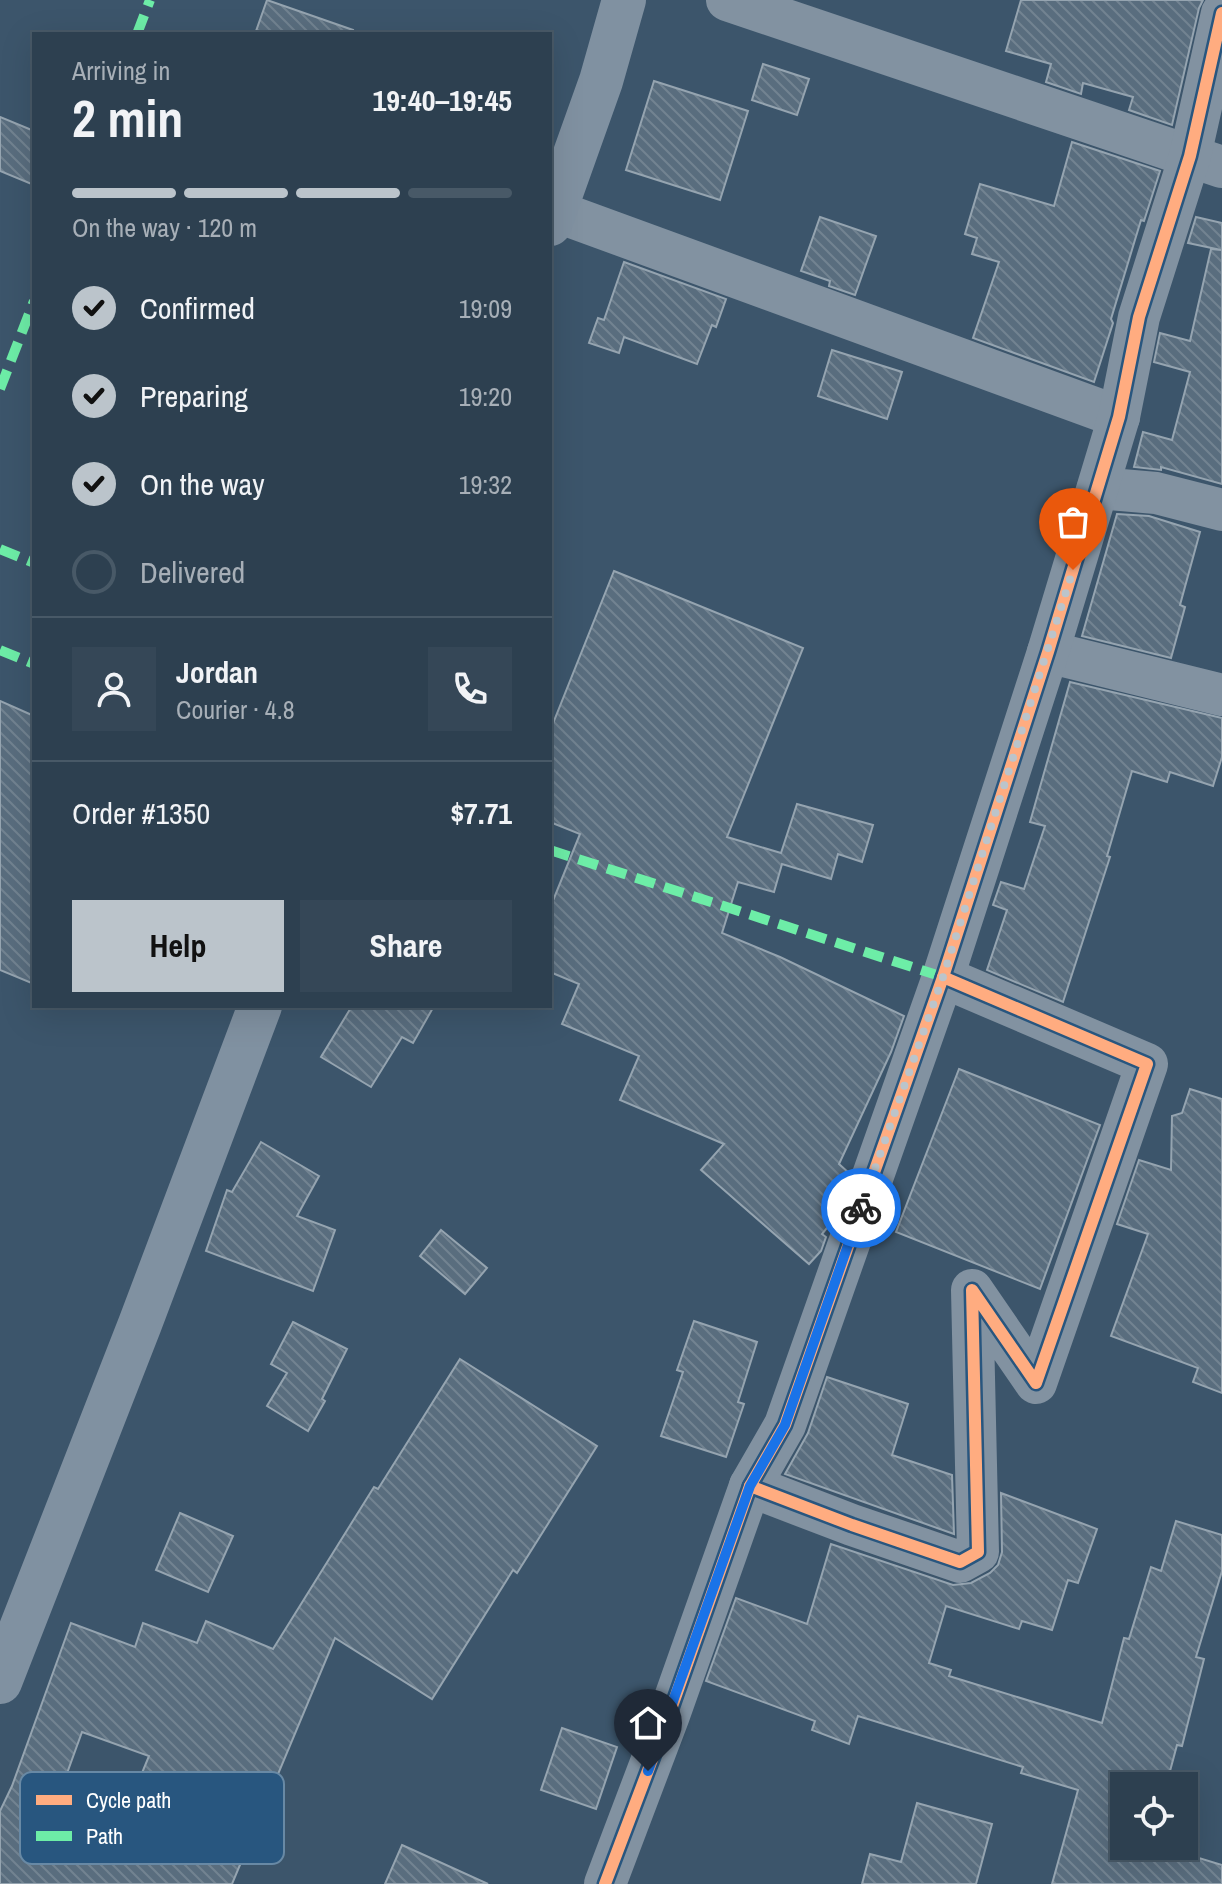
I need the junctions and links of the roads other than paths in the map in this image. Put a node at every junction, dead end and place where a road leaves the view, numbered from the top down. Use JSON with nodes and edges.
{"nodes":[{"id":1,"x":624,"y":0,"type":"edge"},
{"id":2,"x":727,"y":0,"type":"edge"},
{"id":3,"x":1222,"y":13,"type":"edge"},
{"id":4,"x":1206,"y":162,"type":"edge"},
{"id":5,"x":552,"y":218,"type":"edge"},
{"id":6,"x":1119,"y":417,"type":"junction"},
{"id":7,"x":1098,"y":488,"type":"junction"},
{"id":8,"x":1222,"y":510,"type":"edge"},
{"id":9,"x":1048,"y":652,"type":"junction"},
{"id":10,"x":1222,"y":695,"type":"edge"},
{"id":11,"x":943,"y":977,"type":"junction"},
{"id":12,"x":259,"y":1008,"type":"edge"},
{"id":13,"x":750,"y":1486,"type":"junction"},
{"id":14,"x":0,"y":1682,"type":"edge"},
{"id":15,"x":605,"y":1884,"type":"edge"}],
"edges":[{"from":1,"to":5,"type":"main road"},
{"from":2,"to":4,"type":"street"},
{"from":3,"to":4,"type":"street"},
{"from":4,"to":6,"type":"street"},
{"from":5,"to":6,"type":"street"},
{"from":6,"to":7,"type":"street"},
{"from":7,"to":8,"type":"street"},
{"from":7,"to":9,"type":"street"},
{"from":9,"to":10,"type":"street"},
{"from":9,"to":11,"type":"street"},
{"from":11,"to":13,"type":"street"},
{"from":11,"to":13,"type":"street"},
{"from":12,"to":14,"type":"main road"},
{"from":13,"to":15,"type":"street"}]}
